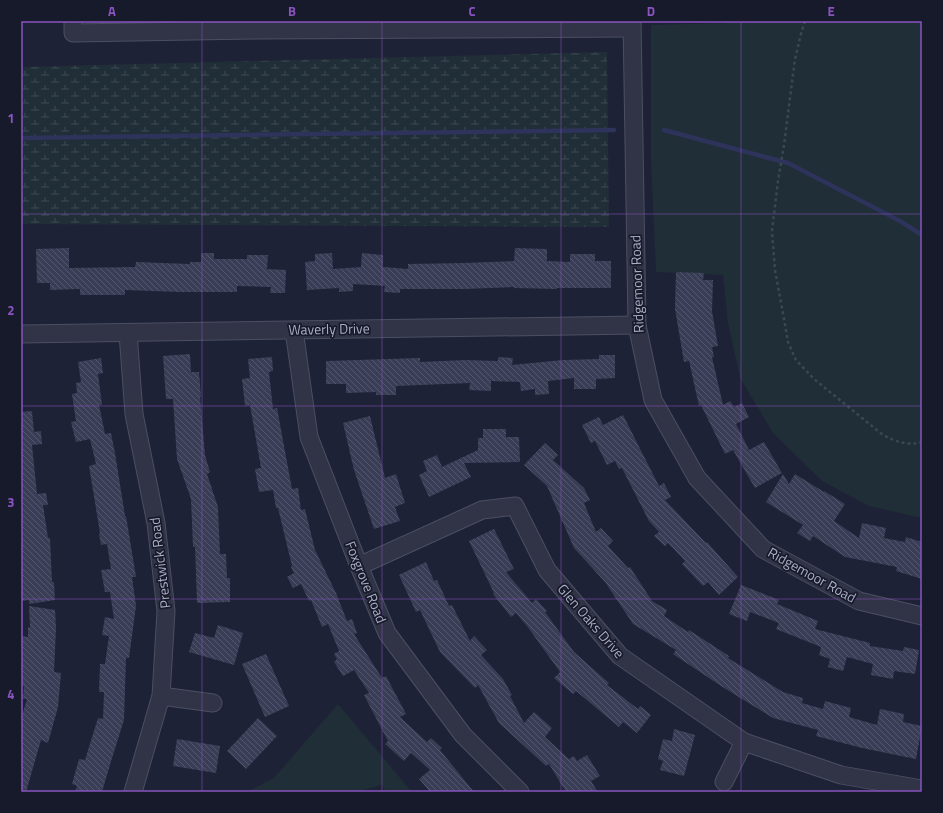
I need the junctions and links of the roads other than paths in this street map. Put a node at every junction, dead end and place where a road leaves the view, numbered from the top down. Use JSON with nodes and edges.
{"nodes":[{"id":1,"x":632,"y":24,"type":"edge"},
{"id":2,"x":442,"y":25,"type":"edge"},
{"id":3,"x":253,"y":26,"type":"edge"},
{"id":4,"x":73,"y":27,"type":"edge"},
{"id":5,"x":636,"y":325,"type":"junction"},
{"id":6,"x":294,"y":330,"type":"junction"},
{"id":7,"x":128,"y":333,"type":"junction"},
{"id":8,"x":21,"y":334,"type":"edge"},
{"id":9,"x":359,"y":566,"type":"junction"},
{"id":10,"x":922,"y":616,"type":"edge"},
{"id":11,"x":161,"y":696,"type":"junction"},
{"id":12,"x":213,"y":703,"type":"dead end"},
{"id":13,"x":744,"y":742,"type":"junction"},
{"id":14,"x":724,"y":782,"type":"dead end"},
{"id":15,"x":922,"y":789,"type":"edge"},
{"id":16,"x":133,"y":792,"type":"edge"},
{"id":17,"x":520,"y":792,"type":"edge"}],
"edges":[{"from":1,"to":2,"type":"street"},
{"from":1,"to":5,"type":"street","name":"Ridgemoor Road"},
{"from":2,"to":3,"type":"street"},
{"from":3,"to":4,"type":"street"},
{"from":5,"to":6,"type":"street","name":"Waverly Drive"},
{"from":5,"to":10,"type":"street","name":"Ridgemoor Road"},
{"from":6,"to":7,"type":"street","name":"Waverly Drive"},
{"from":6,"to":9,"type":"street","name":"Foxgrove Road"},
{"from":7,"to":8,"type":"street","name":"Waverly Drive"},
{"from":7,"to":11,"type":"street","name":"Prestwick Road"},
{"from":9,"to":13,"type":"street","name":"Glen Oaks Drive"},
{"from":9,"to":17,"type":"street","name":"Foxgrove Road"},
{"from":11,"to":12,"type":"street"},
{"from":11,"to":16,"type":"street","name":"Prestwick Road"},
{"from":13,"to":14,"type":"street"},
{"from":13,"to":15,"type":"street","name":"Glen Oaks Drive"}]}
